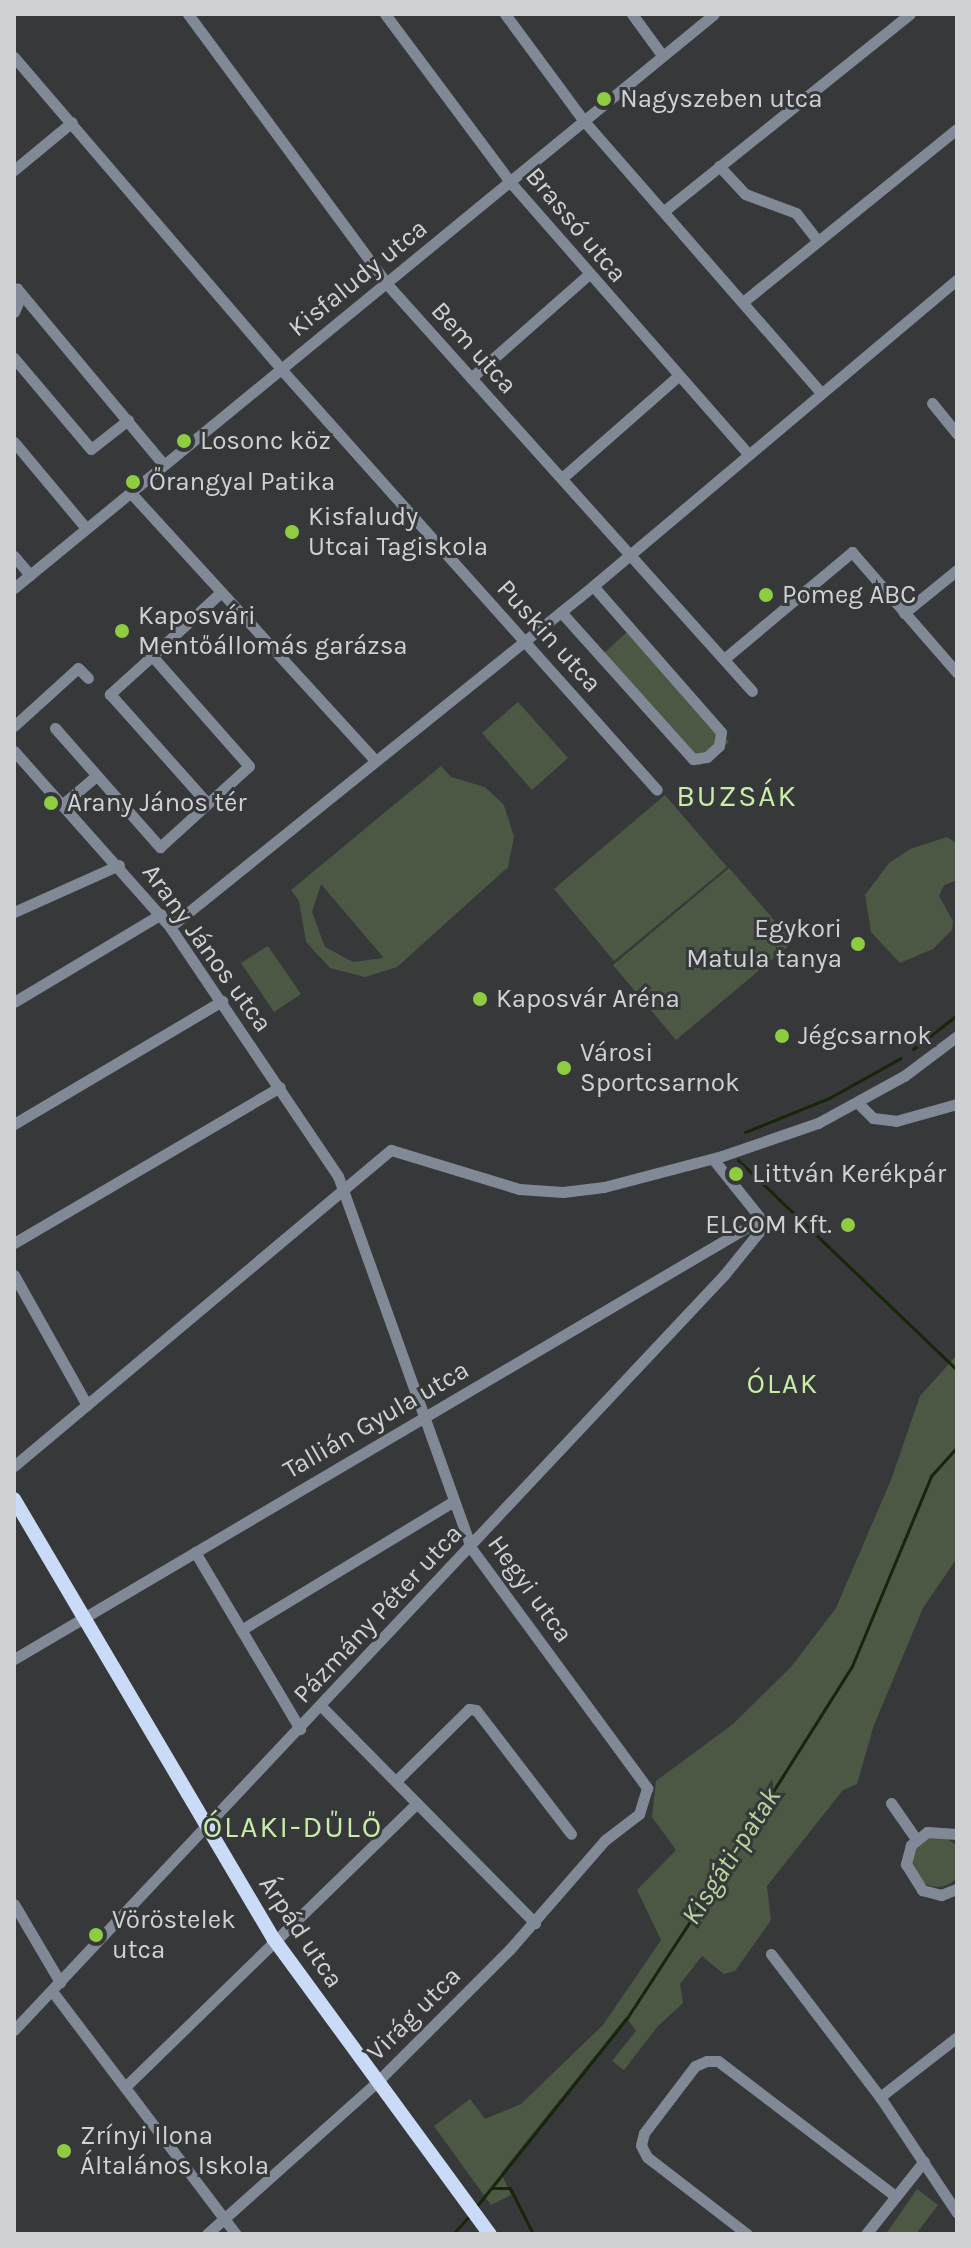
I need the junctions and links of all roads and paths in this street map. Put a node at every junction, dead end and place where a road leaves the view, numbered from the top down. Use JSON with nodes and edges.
{"nodes":[{"id":1,"x":188,"y":14,"type":"edge"},
{"id":2,"x":385,"y":14,"type":"edge"},
{"id":3,"x":505,"y":14,"type":"edge"},
{"id":4,"x":632,"y":14,"type":"edge"},
{"id":5,"x":714,"y":14,"type":"edge"},
{"id":6,"x":910,"y":14,"type":"edge"},
{"id":7,"x":662,"y":55,"type":"junction"},
{"id":8,"x":14,"y":57,"type":"edge"},
{"id":9,"x":584,"y":121,"type":"junction"},
{"id":10,"x":72,"y":122,"type":"junction"},
{"id":11,"x":957,"y":129,"type":"edge"},
{"id":12,"x":719,"y":166,"type":"junction"},
{"id":13,"x":14,"y":170,"type":"edge"},
{"id":14,"x":511,"y":183,"type":"junction"},
{"id":15,"x":664,"y":211,"type":"junction"},
{"id":16,"x":817,"y":240,"type":"junction"},
{"id":17,"x":588,"y":275,"type":"junction"},
{"id":18,"x":957,"y":280,"type":"edge"},
{"id":19,"x":386,"y":283,"type":"junction"},
{"id":20,"x":16,"y":288,"type":"edge"},
{"id":21,"x":743,"y":302,"type":"junction"},
{"id":22,"x":33,"y":307,"type":"junction"},
{"id":23,"x":15,"y":311,"type":"edge"},
{"id":24,"x":14,"y":358,"type":"edge"},
{"id":25,"x":281,"y":369,"type":"junction"},
{"id":26,"x":678,"y":376,"type":"junction"},
{"id":27,"x":471,"y":378,"type":"junction"},
{"id":28,"x":820,"y":392,"type":"junction"},
{"id":29,"x":932,"y":403,"type":"dead end"},
{"id":30,"x":128,"y":420,"type":"junction"},
{"id":31,"x":957,"y":434,"type":"edge"},
{"id":32,"x":14,"y":442,"type":"edge"},
{"id":33,"x":747,"y":453,"type":"junction"},
{"id":34,"x":163,"y":464,"type":"junction"},
{"id":35,"x":562,"y":478,"type":"junction"},
{"id":36,"x":130,"y":492,"type":"junction"},
{"id":37,"x":86,"y":528,"type":"junction"},
{"id":38,"x":631,"y":555,"type":"junction"},
{"id":39,"x":14,"y":556,"type":"edge"},
{"id":40,"x":957,"y":570,"type":"edge"},
{"id":41,"x":30,"y":575,"type":"junction"},
{"id":42,"x":593,"y":586,"type":"junction"},
{"id":43,"x":14,"y":588,"type":"edge"},
{"id":44,"x":221,"y":592,"type":"junction"},
{"id":45,"x":561,"y":612,"type":"junction"},
{"id":46,"x":904,"y":613,"type":"junction"},
{"id":47,"x":523,"y":640,"type":"junction"},
{"id":48,"x":152,"y":656,"type":"junction"},
{"id":49,"x":724,"y":659,"type":"junction"},
{"id":50,"x":957,"y":673,"type":"edge"},
{"id":51,"x":88,"y":678,"type":"dead end"},
{"id":52,"x":752,"y":691,"type":"dead end"},
{"id":53,"x":14,"y":726,"type":"edge"},
{"id":54,"x":55,"y":728,"type":"dead end"},
{"id":55,"x":14,"y":751,"type":"edge"},
{"id":56,"x":375,"y":760,"type":"junction"},
{"id":57,"x":96,"y":776,"type":"junction"},
{"id":58,"x":657,"y":790,"type":"dead end"},
{"id":59,"x":207,"y":803,"type":"junction"},
{"id":60,"x":63,"y":804,"type":"junction"},
{"id":61,"x":119,"y":865,"type":"junction"},
{"id":62,"x":14,"y":912,"type":"edge"},
{"id":63,"x":161,"y":914,"type":"junction"},
{"id":64,"x":170,"y":927,"type":"junction"},
{"id":65,"x":222,"y":1001,"type":"junction"},
{"id":66,"x":14,"y":1002,"type":"edge"},
{"id":67,"x":957,"y":1036,"type":"edge"},
{"id":68,"x":280,"y":1087,"type":"junction"},
{"id":69,"x":858,"y":1103,"type":"junction"},
{"id":70,"x":957,"y":1104,"type":"edge"},
{"id":71,"x":14,"y":1124,"type":"edge"},
{"id":72,"x":713,"y":1159,"type":"junction"},
{"id":73,"x":344,"y":1187,"type":"junction"},
{"id":74,"x":761,"y":1219,"type":"junction"},
{"id":75,"x":14,"y":1243,"type":"edge"},
{"id":76,"x":14,"y":1275,"type":"edge"},
{"id":77,"x":87,"y":1405,"type":"junction"},
{"id":78,"x":423,"y":1418,"type":"junction"},
{"id":79,"x":14,"y":1466,"type":"edge"},
{"id":80,"x":14,"y":1499,"type":"edge"},
{"id":81,"x":454,"y":1501,"type":"junction"},
{"id":82,"x":471,"y":1548,"type":"junction"},
{"id":83,"x":195,"y":1552,"type":"junction"},
{"id":84,"x":82,"y":1620,"type":"junction"},
{"id":85,"x":241,"y":1630,"type":"junction"},
{"id":86,"x":14,"y":1659,"type":"edge"},
{"id":87,"x":321,"y":1706,"type":"junction"},
{"id":88,"x":300,"y":1729,"type":"junction"},
{"id":89,"x":396,"y":1781,"type":"junction"},
{"id":90,"x":417,"y":1803,"type":"junction"},
{"id":91,"x":891,"y":1803,"type":"dead end"},
{"id":92,"x":639,"y":1814,"type":"joint"},
{"id":93,"x":206,"y":1829,"type":"junction"},
{"id":94,"x":571,"y":1834,"type":"dead end"},
{"id":95,"x":957,"y":1834,"type":"edge"},
{"id":96,"x":916,"y":1839,"type":"junction"},
{"id":97,"x":957,"y":1889,"type":"edge"},
{"id":98,"x":14,"y":1904,"type":"edge"},
{"id":99,"x":535,"y":1923,"type":"junction"},
{"id":100,"x":273,"y":1938,"type":"junction"},
{"id":101,"x":771,"y":1954,"type":"dead end"},
{"id":102,"x":56,"y":1986,"type":"junction"},
{"id":103,"x":14,"y":2030,"type":"edge"},
{"id":104,"x":957,"y":2037,"type":"edge"},
{"id":105,"x":377,"y":2082,"type":"junction"},
{"id":106,"x":125,"y":2087,"type":"junction"},
{"id":107,"x":880,"y":2097,"type":"junction"},
{"id":108,"x":924,"y":2161,"type":"junction"},
{"id":109,"x":895,"y":2196,"type":"junction"},
{"id":110,"x":957,"y":2213,"type":"edge"},
{"id":111,"x":226,"y":2220,"type":"junction"},
{"id":112,"x":207,"y":2234,"type":"edge"},
{"id":113,"x":236,"y":2234,"type":"edge"},
{"id":114,"x":490,"y":2234,"type":"edge"},
{"id":115,"x":747,"y":2234,"type":"edge"},
{"id":116,"x":866,"y":2234,"type":"edge"}],
"edges":[{"from":1,"to":19,"type":"street","name":"Bem utca"},
{"from":2,"to":14,"type":"street","name":"Brassó utca"},
{"from":3,"to":9,"type":"street"},
{"from":4,"to":7,"type":"street"},
{"from":5,"to":7,"type":"street","name":"Kisfaludy utca"},
{"from":6,"to":12,"type":"street"},
{"from":7,"to":9,"type":"street","name":"Kisfaludy utca"},
{"from":8,"to":10,"type":"street","name":"Puskin utca"},
{"from":9,"to":14,"type":"street","name":"Kisfaludy utca"},
{"from":9,"to":15,"type":"street"},
{"from":10,"to":13,"type":"street"},
{"from":10,"to":25,"type":"street","name":"Puskin utca"},
{"from":11,"to":16,"type":"street"},
{"from":12,"to":15,"type":"street"},
{"from":12,"to":16,"type":"street"},
{"from":14,"to":17,"type":"street","name":"Brassó utca"},
{"from":14,"to":19,"type":"street","name":"Kisfaludy utca"},
{"from":15,"to":21,"type":"street"},
{"from":16,"to":21,"type":"street"},
{"from":17,"to":26,"type":"street","name":"Brassó utca"},
{"from":17,"to":27,"type":"street"},
{"from":18,"to":28,"type":"street"},
{"from":19,"to":25,"type":"street","name":"Kisfaludy utca"},
{"from":19,"to":27,"type":"street","name":"Bem utca"},
{"from":20,"to":22,"type":"street"},
{"from":20,"to":23,"type":"street"},
{"from":21,"to":28,"type":"street"},
{"from":22,"to":23,"type":"street"},
{"from":22,"to":30,"type":"street"},
{"from":24,"to":30,"type":"street"},
{"from":25,"to":34,"type":"street","name":"Kisfaludy utca"},
{"from":25,"to":47,"type":"street","name":"Puskin utca"},
{"from":26,"to":33,"type":"street","name":"Brassó utca"},
{"from":26,"to":35,"type":"street"},
{"from":27,"to":35,"type":"street","name":"Bem utca"},
{"from":28,"to":33,"type":"street"},
{"from":29,"to":31,"type":"street"},
{"from":30,"to":34,"type":"street"},
{"from":32,"to":37,"type":"street"},
{"from":33,"to":38,"type":"street"},
{"from":34,"to":36,"type":"street","name":"Kisfaludy utca"},
{"from":35,"to":38,"type":"street","name":"Bem utca"},
{"from":36,"to":37,"type":"street","name":"Kisfaludy utca"},
{"from":36,"to":44,"type":"street"},
{"from":37,"to":41,"type":"street","name":"Kisfaludy utca"},
{"from":38,"to":42,"type":"street"},
{"from":38,"to":49,"type":"street","name":"Bem utca"},
{"from":39,"to":41,"type":"street"},
{"from":40,"to":46,"type":"street"},
{"from":41,"to":43,"type":"street"},
{"from":42,"to":45,"type":"street"},
{"from":42,"to":45,"type":"street"},
{"from":44,"to":48,"type":"street"},
{"from":44,"to":56,"type":"street"},
{"from":45,"to":47,"type":"street"},
{"from":46,"to":49,"type":"street"},
{"from":46,"to":50,"type":"street"},
{"from":47,"to":56,"type":"street"},
{"from":47,"to":58,"type":"street","name":"Puskin utca"},
{"from":48,"to":59,"type":"street"},
{"from":48,"to":59,"type":"street"},
{"from":49,"to":52,"type":"street","name":"Bem utca"},
{"from":51,"to":53,"type":"street"},
{"from":54,"to":57,"type":"street"},
{"from":55,"to":60,"type":"street","name":"Arany János utca"},
{"from":56,"to":64,"type":"street"},
{"from":57,"to":59,"type":"street"},
{"from":57,"to":60,"type":"street"},
{"from":60,"to":61,"type":"street","name":"Arany János utca"},
{"from":61,"to":62,"type":"street"},
{"from":61,"to":63,"type":"street","name":"Arany János utca"},
{"from":63,"to":64,"type":"street","name":"Arany János utca"},
{"from":63,"to":66,"type":"street"},
{"from":64,"to":65,"type":"street","name":"Arany János utca"},
{"from":65,"to":68,"type":"street","name":"Arany János utca"},
{"from":65,"to":71,"type":"street"},
{"from":67,"to":69,"type":"street"},
{"from":68,"to":73,"type":"street","name":"Arany János utca"},
{"from":68,"to":75,"type":"street"},
{"from":69,"to":70,"type":"street"},
{"from":69,"to":72,"type":"street"},
{"from":72,"to":73,"type":"street"},
{"from":72,"to":74,"type":"street"},
{"from":73,"to":77,"type":"street"},
{"from":73,"to":78,"type":"street","name":"Hegyi utca"},
{"from":74,"to":78,"type":"street","name":"Tallián Gyula utca"},
{"from":74,"to":82,"type":"street","name":"Pázmány Péter utca"},
{"from":76,"to":77,"type":"street"},
{"from":77,"to":79,"type":"street"},
{"from":78,"to":81,"type":"street","name":"Hegyi utca"},
{"from":78,"to":83,"type":"street","name":"Tallián Gyula utca"},
{"from":80,"to":84,"type":"main road","name":"Árpád utca"},
{"from":81,"to":82,"type":"street","name":"Hegyi utca"},
{"from":81,"to":85,"type":"street"},
{"from":82,"to":87,"type":"street","name":"Pázmány Péter utca"},
{"from":82,"to":92,"type":"street","name":"Hegyi utca"},
{"from":83,"to":84,"type":"street","name":"Tallián Gyula utca"},
{"from":83,"to":85,"type":"street"},
{"from":84,"to":86,"type":"street","name":"Tallián Gyula utca"},
{"from":84,"to":93,"type":"main road","name":"Árpád utca"},
{"from":85,"to":88,"type":"street"},
{"from":87,"to":88,"type":"street","name":"Pázmány Péter utca"},
{"from":87,"to":89,"type":"street"},
{"from":88,"to":93,"type":"street","name":"Pázmány Péter utca"},
{"from":89,"to":90,"type":"street"},
{"from":89,"to":94,"type":"street"},
{"from":90,"to":99,"type":"street"},
{"from":90,"to":100,"type":"street"},
{"from":91,"to":96,"type":"street"},
{"from":92,"to":99,"type":"street","name":"Virág utca"},
{"from":93,"to":100,"type":"main road","name":"Árpád utca"},
{"from":93,"to":102,"type":"street","name":"Pázmány Péter utca"},
{"from":95,"to":96,"type":"street"},
{"from":96,"to":97,"type":"street"},
{"from":98,"to":102,"type":"street"},
{"from":99,"to":105,"type":"street","name":"Virág utca"},
{"from":100,"to":105,"type":"main road","name":"Árpád utca"},
{"from":100,"to":106,"type":"street"},
{"from":101,"to":107,"type":"street"},
{"from":102,"to":103,"type":"street","name":"Pázmány Péter utca"},
{"from":102,"to":106,"type":"street"},
{"from":104,"to":107,"type":"street"},
{"from":105,"to":111,"type":"street","name":"Virág utca"},
{"from":105,"to":114,"type":"main road","name":"Árpád utca"},
{"from":106,"to":111,"type":"street"},
{"from":107,"to":108,"type":"street"},
{"from":108,"to":109,"type":"street"},
{"from":108,"to":110,"type":"street"},
{"from":109,"to":115,"type":"street"},
{"from":109,"to":116,"type":"street"},
{"from":111,"to":112,"type":"street","name":"Virág utca"},
{"from":111,"to":113,"type":"street"}]}
